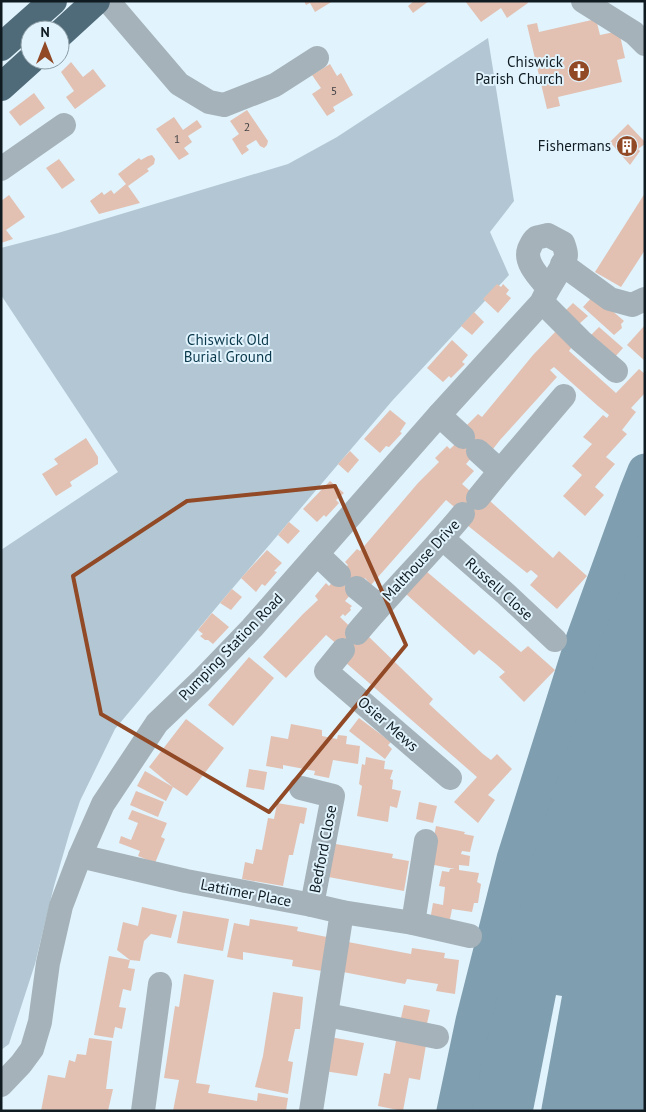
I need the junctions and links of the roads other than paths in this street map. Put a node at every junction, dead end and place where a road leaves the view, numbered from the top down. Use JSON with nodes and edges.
{"nodes":[{"id":1,"x":53,"y":1,"type":"edge"},
{"id":2,"x":76,"y":1,"type":"edge"},
{"id":3,"x":96,"y":1,"type":"edge"},
{"id":4,"x":108,"y":1,"type":"edge"},
{"id":5,"x":583,"y":1,"type":"edge"},
{"id":6,"x":56,"y":20,"type":"edge"},
{"id":7,"x":70,"y":25,"type":"edge"},
{"id":8,"x":645,"y":44,"type":"edge"},
{"id":9,"x":16,"y":55,"type":"edge"},
{"id":10,"x":317,"y":58,"type":"dead end"},
{"id":11,"x":1,"y":87,"type":"edge"},
{"id":12,"x":64,"y":125,"type":"dead end"},
{"id":13,"x":1,"y":169,"type":"edge"},
{"id":14,"x":562,"y":264,"type":"junction"},
{"id":15,"x":545,"y":295,"type":"junction"},
{"id":16,"x":645,"y":299,"type":"edge"},
{"id":17,"x":616,"y":371,"type":"dead end"},
{"id":18,"x":564,"y":396,"type":"dead end"},
{"id":19,"x":439,"y":415,"type":"junction"},
{"id":20,"x":500,"y":471,"type":"junction"},
{"id":21,"x":443,"y":539,"type":"junction"},
{"id":22,"x":317,"y":554,"type":"junction"},
{"id":23,"x":379,"y":606,"type":"junction"},
{"id":24,"x":555,"y":640,"type":"dead end"},
{"id":25,"x":326,"y":671,"type":"joint"},
{"id":26,"x":450,"y":778,"type":"dead end"},
{"id":27,"x":301,"y":788,"type":"dead end"},
{"id":28,"x":426,"y":841,"type":"dead end"},
{"id":29,"x":80,"y":856,"type":"junction"},
{"id":30,"x":312,"y":905,"type":"junction"},
{"id":31,"x":342,"y":912,"type":"junction"},
{"id":32,"x":413,"y":923,"type":"junction"},
{"id":33,"x":470,"y":936,"type":"dead end"},
{"id":34,"x":160,"y":984,"type":"dead end"},
{"id":35,"x":327,"y":1015,"type":"junction"},
{"id":36,"x":437,"y":1037,"type":"dead end"},
{"id":37,"x":1,"y":1086,"type":"edge"},
{"id":38,"x":144,"y":1111,"type":"edge"},
{"id":39,"x":311,"y":1111,"type":"edge"}],
"edges":[{"from":1,"to":9,"type":"highway"},
{"from":2,"to":6,"type":"highway"},
{"from":3,"to":7,"type":"highway"},
{"from":4,"to":10,"type":"street"},
{"from":5,"to":8,"type":"street"},
{"from":9,"to":11,"type":"highway"},
{"from":12,"to":13,"type":"street"},
{"from":14,"to":15,"type":"street","name":"Pumping Station Road"},
{"from":14,"to":15,"type":"street"},
{"from":14,"to":16,"type":"street"},
{"from":15,"to":17,"type":"street"},
{"from":15,"to":19,"type":"street","name":"Pumping Station Road"},
{"from":18,"to":20,"type":"street","name":"Malthouse Drive"},
{"from":19,"to":20,"type":"street"},
{"from":19,"to":22,"type":"street","name":"Pumping Station Road"},
{"from":20,"to":21,"type":"street","name":"Malthouse Drive"},
{"from":21,"to":23,"type":"street","name":"Malthouse Drive"},
{"from":21,"to":24,"type":"street","name":"Russell Close"},
{"from":22,"to":23,"type":"street","name":"Malthouse Drive"},
{"from":22,"to":29,"type":"street","name":"Pumping Station Road"},
{"from":23,"to":25,"type":"street","name":"Malthouse Drive"},
{"from":25,"to":26,"type":"street","name":"Osier Mews"},
{"from":27,"to":30,"type":"street","name":"Bedford Close"},
{"from":28,"to":32,"type":"street"},
{"from":29,"to":30,"type":"street","name":"Lattimer Place"},
{"from":29,"to":37,"type":"street","name":"Pumping Station Road"},
{"from":30,"to":31,"type":"street","name":"Lattimer Place"},
{"from":31,"to":32,"type":"street","name":"Lattimer Place"},
{"from":31,"to":35,"type":"street"},
{"from":32,"to":33,"type":"street","name":"Lattimer Place"},
{"from":34,"to":38,"type":"street"},
{"from":35,"to":36,"type":"street"},
{"from":35,"to":39,"type":"street"}]}
